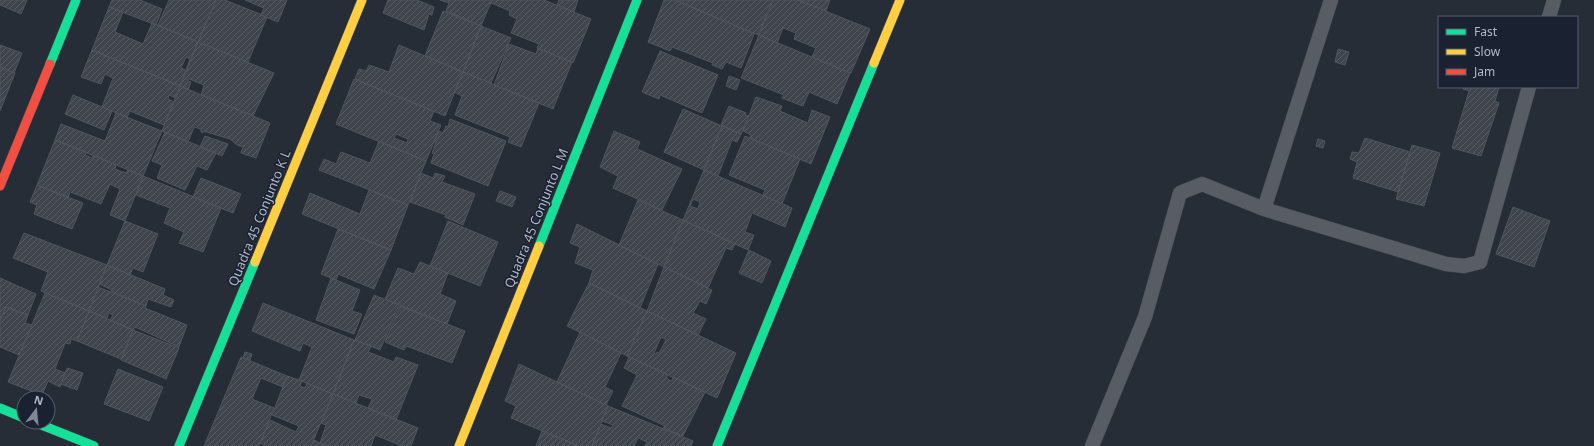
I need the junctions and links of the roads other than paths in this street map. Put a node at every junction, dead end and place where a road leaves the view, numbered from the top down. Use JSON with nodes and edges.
{"nodes":[{"id":1,"x":76,"y":0,"type":"edge"},
{"id":2,"x":362,"y":0,"type":"edge"},
{"id":3,"x":637,"y":0,"type":"edge"},
{"id":4,"x":900,"y":0,"type":"edge"},
{"id":5,"x":1330,"y":0,"type":"edge"},
{"id":6,"x":1554,"y":0,"type":"edge"},
{"id":7,"x":1549,"y":16,"type":"edge"},
{"id":8,"x":1529,"y":88,"type":"edge"},
{"id":9,"x":0,"y":186,"type":"edge"},
{"id":10,"x":1264,"y":209,"type":"junction"},
{"id":11,"x":0,"y":408,"type":"edge"},
{"id":12,"x":16,"y":415,"type":"edge"},
{"id":13,"x":54,"y":430,"type":"edge"},
{"id":14,"x":94,"y":446,"type":"edge"},
{"id":15,"x":180,"y":446,"type":"edge"},
{"id":16,"x":459,"y":446,"type":"edge"},
{"id":17,"x":717,"y":446,"type":"edge"},
{"id":18,"x":1092,"y":446,"type":"edge"}],
"edges":[{"from":1,"to":9,"type":"street"},
{"from":2,"to":15,"type":"street","name":"Quadra 45 Conjunto K L"},
{"from":3,"to":16,"type":"street","name":"Quadra 45 Conjunto L M"},
{"from":4,"to":17,"type":"street"},
{"from":5,"to":10,"type":"lane"},
{"from":6,"to":7,"type":"lane"},
{"from":8,"to":10,"type":"lane"},
{"from":10,"to":18,"type":"lane"},
{"from":11,"to":12,"type":"street"},
{"from":13,"to":14,"type":"street"}]}
